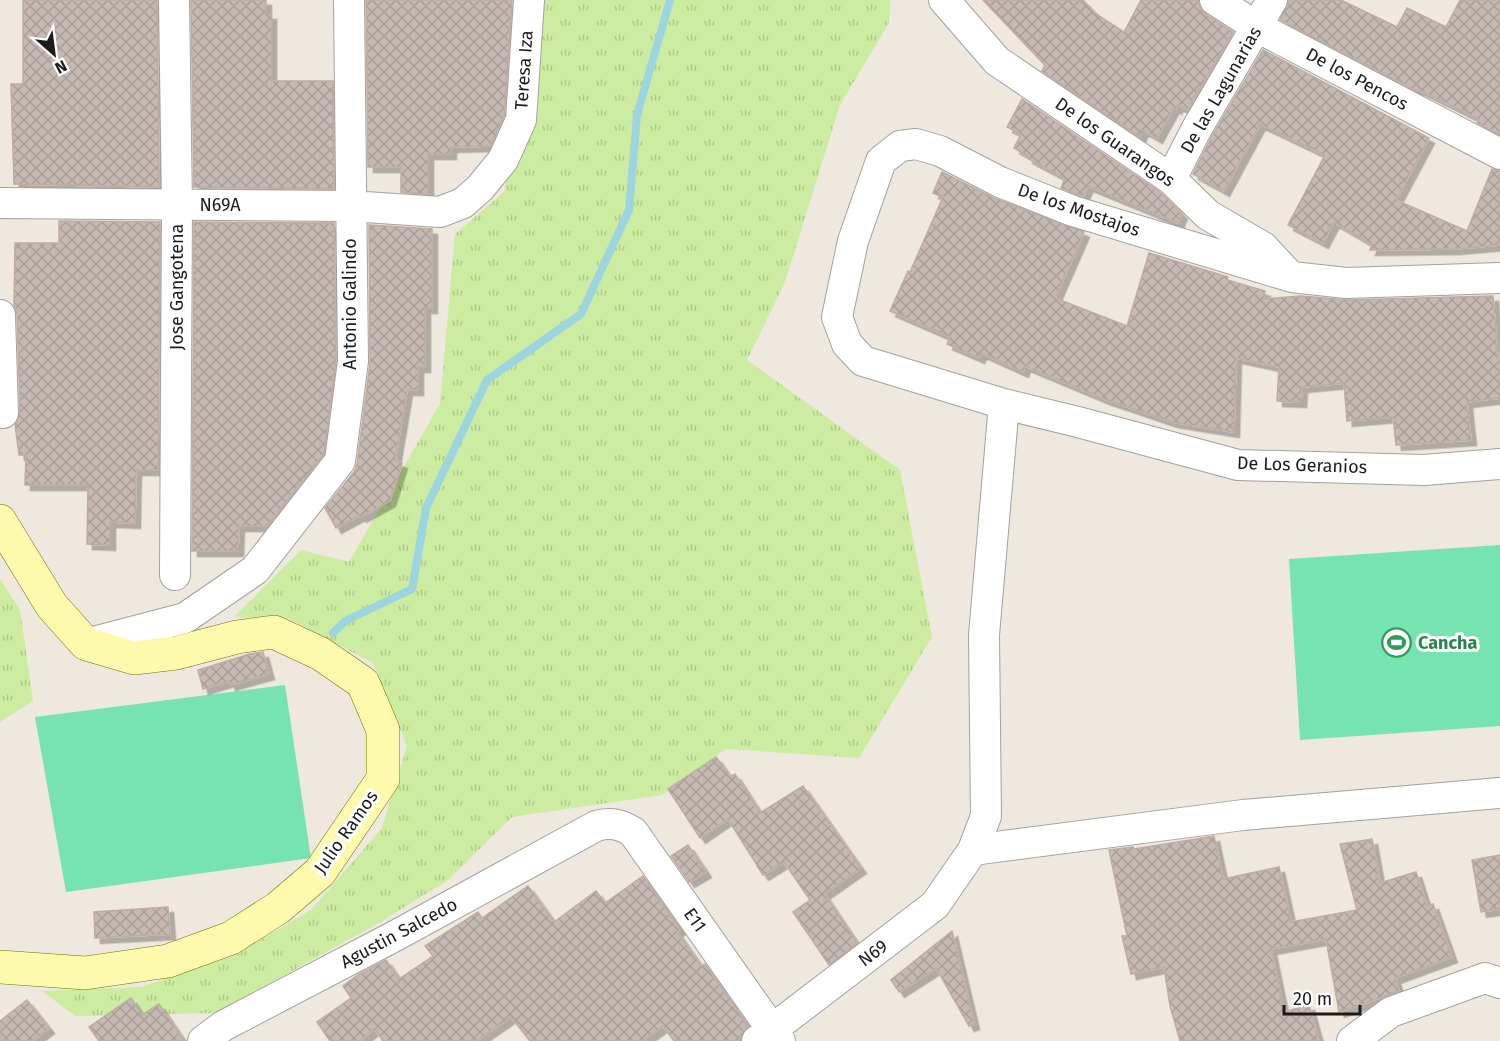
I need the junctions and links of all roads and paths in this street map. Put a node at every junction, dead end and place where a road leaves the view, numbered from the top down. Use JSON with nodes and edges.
{"nodes":[{"id":1,"x":174,"y":0,"type":"edge"},
{"id":2,"x":349,"y":0,"type":"edge"},
{"id":3,"x":529,"y":0,"type":"edge"},
{"id":4,"x":945,"y":0,"type":"edge"},
{"id":5,"x":1215,"y":0,"type":"edge"},
{"id":6,"x":1272,"y":0,"type":"edge"},
{"id":7,"x":1257,"y":27,"type":"junction"},
{"id":8,"x":1500,"y":154,"type":"edge"},
{"id":9,"x":1171,"y":179,"type":"junction"},
{"id":10,"x":0,"y":202,"type":"edge"},
{"id":11,"x":177,"y":205,"type":"junction"},
{"id":12,"x":350,"y":206,"type":"junction"},
{"id":13,"x":440,"y":212,"type":"joint"},
{"id":14,"x":1292,"y":277,"type":"junction"},
{"id":15,"x":1499,"y":286,"type":"edge"},
{"id":16,"x":0,"y":315,"type":"edge"},
{"id":17,"x":863,"y":361,"type":"joint"},
{"id":18,"x":1004,"y":404,"type":"junction"},
{"id":19,"x":3,"y":413,"type":"dead end"},
{"id":20,"x":1500,"y":464,"type":"edge"},
{"id":21,"x":0,"y":521,"type":"edge"},
{"id":22,"x":175,"y":575,"type":"dead end"},
{"id":23,"x":86,"y":644,"type":"junction"},
{"id":24,"x":1500,"y":793,"type":"edge"},
{"id":25,"x":596,"y":826,"type":"joint"},
{"id":26,"x":973,"y":850,"type":"junction"},
{"id":27,"x":0,"y":967,"type":"edge"},
{"id":28,"x":1500,"y":983,"type":"edge"},
{"id":29,"x":769,"y":1037,"type":"edge"},
{"id":30,"x":203,"y":1041,"type":"edge"},
{"id":31,"x":1352,"y":1041,"type":"edge"}],
"edges":[{"from":1,"to":11,"type":"street","name":"Jose Gangotena"},
{"from":2,"to":12,"type":"street","name":"Antonio Galindo"},
{"from":3,"to":13,"type":"street","name":"Teresa Iza"},
{"from":4,"to":9,"type":"street","name":"De los Guarangos"},
{"from":5,"to":7,"type":"street","name":"De los Pencos"},
{"from":6,"to":7,"type":"street","name":"De las Lagunarias"},
{"from":7,"to":8,"type":"street","name":"De los Pencos"},
{"from":7,"to":9,"type":"street","name":"De las Lagunarias"},
{"from":9,"to":14,"type":"street","name":"De los Guarangos"},
{"from":10,"to":11,"type":"street","name":"N69A"},
{"from":11,"to":12,"type":"street","name":"N69A"},
{"from":11,"to":22,"type":"street","name":"Jose Gangotena"},
{"from":12,"to":13,"type":"street","name":"N69A"},
{"from":12,"to":23,"type":"street","name":"Antonio Galindo"},
{"from":14,"to":15,"type":"street","name":"De los Mostajos"},
{"from":14,"to":17,"type":"street","name":"De los Mostajos"},
{"from":16,"to":19,"type":"street"},
{"from":17,"to":18,"type":"street","name":"De Los Geranios"},
{"from":18,"to":20,"type":"street","name":"De Los Geranios"},
{"from":18,"to":26,"type":"street"},
{"from":21,"to":23,"type":"street"},
{"from":23,"to":27,"type":"street","name":"Julio Ramos"},
{"from":24,"to":26,"type":"street"},
{"from":25,"to":29,"type":"street","name":"E11"},
{"from":25,"to":30,"type":"street","name":"Agustin Salcedo"},
{"from":26,"to":29,"type":"street","name":"N69"},
{"from":28,"to":31,"type":"street"}]}
